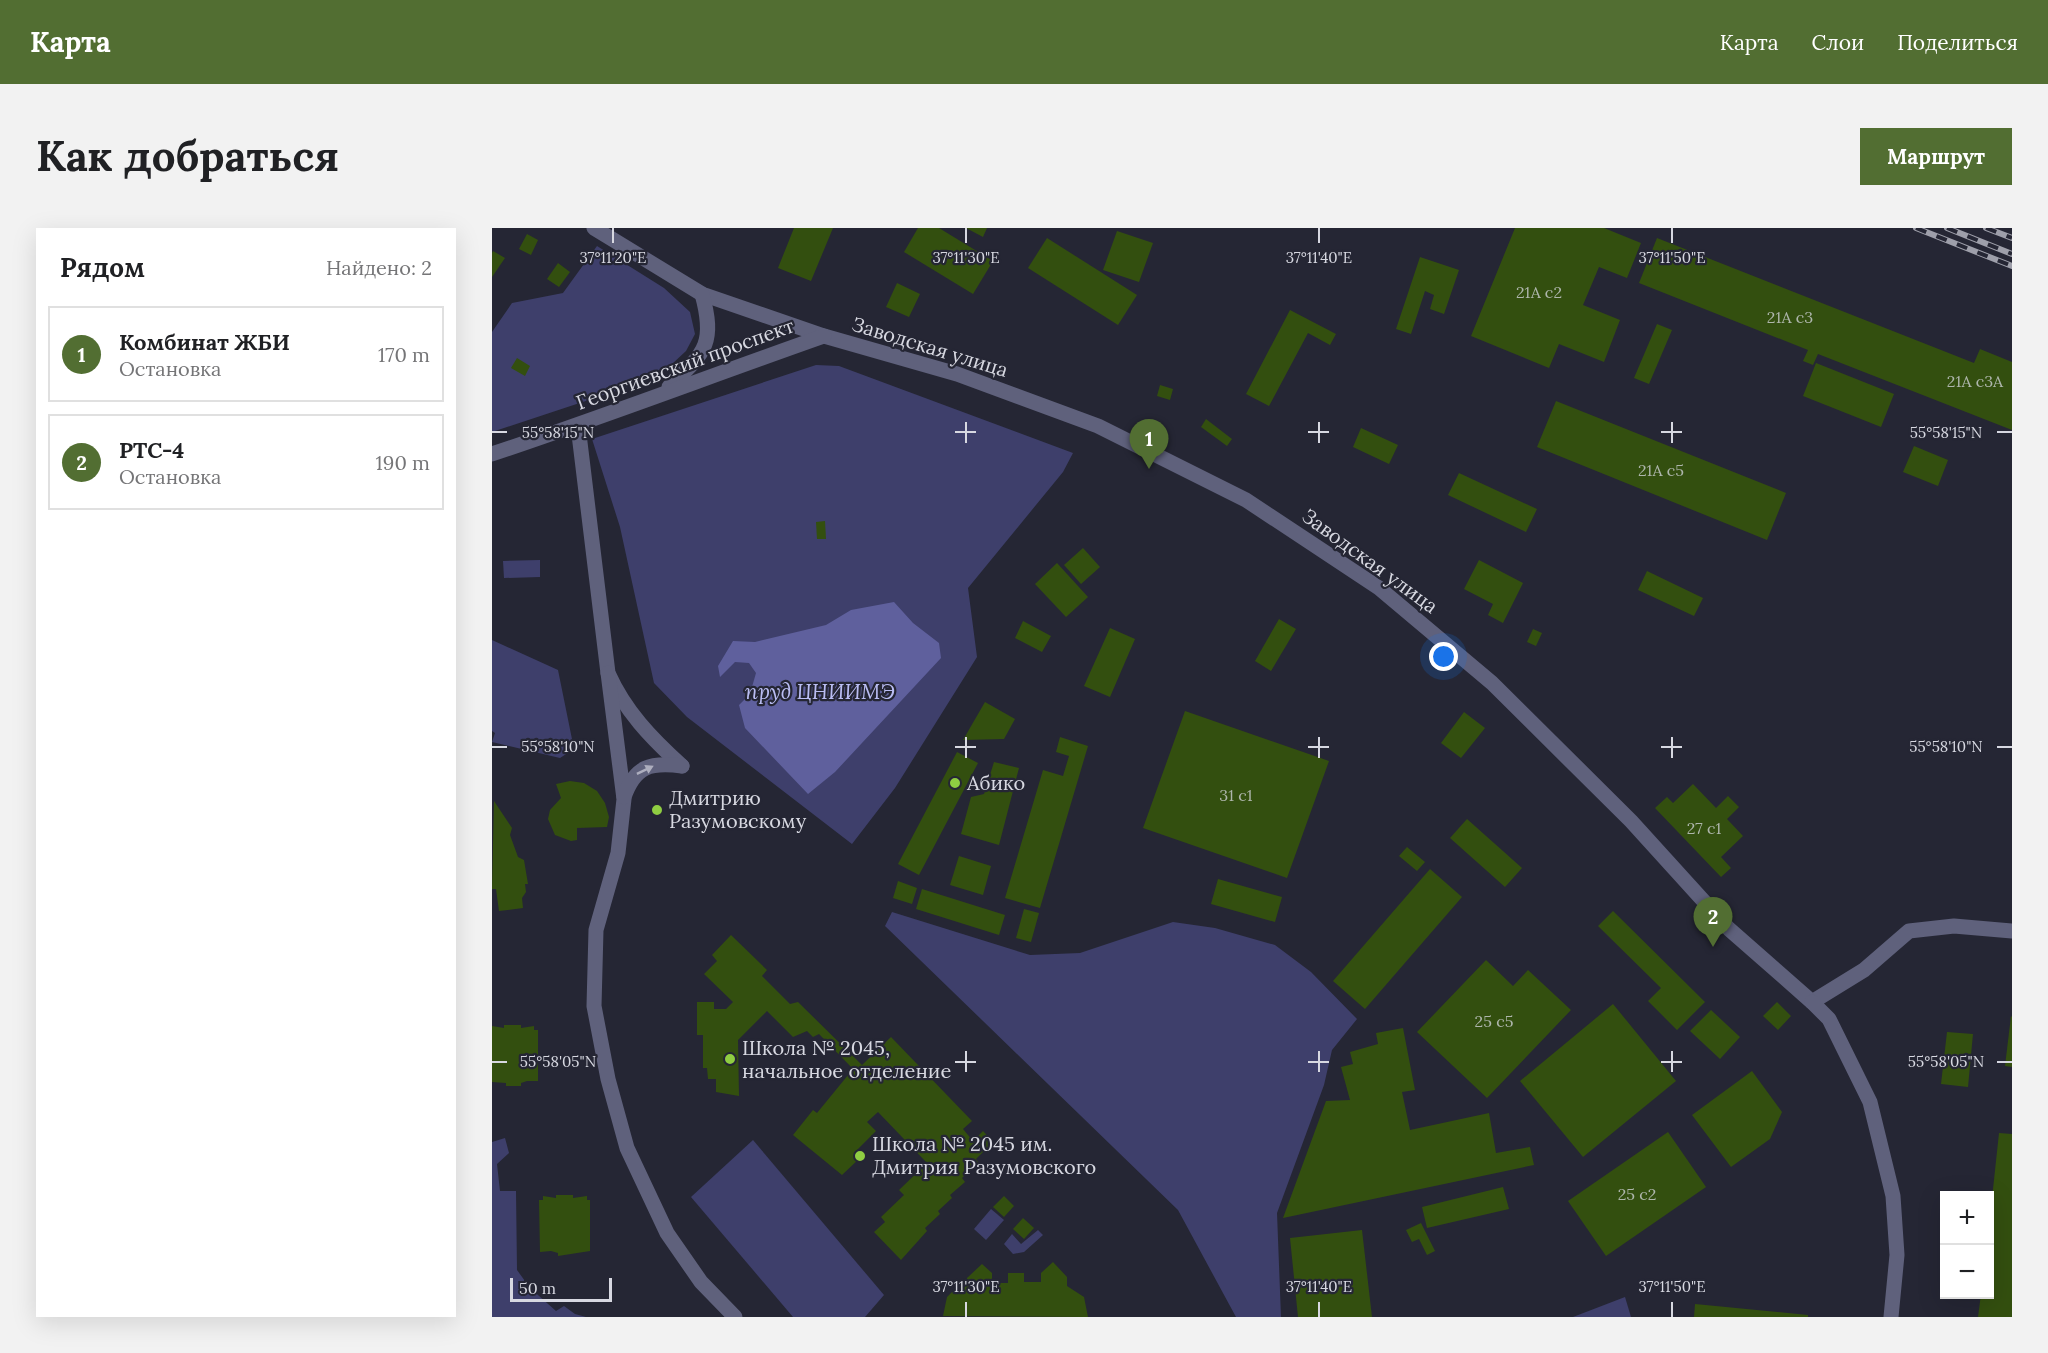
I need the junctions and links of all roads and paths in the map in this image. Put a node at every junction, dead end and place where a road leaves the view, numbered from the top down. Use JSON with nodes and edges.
{"nodes":[{"id":1,"x":594,"y":228,"type":"edge"},
{"id":2,"x":702,"y":294,"type":"junction"},
{"id":3,"x":824,"y":336,"type":"junction"},
{"id":4,"x":665,"y":392,"type":"junction"},
{"id":5,"x":578,"y":426,"type":"junction"},
{"id":6,"x":492,"y":454,"type":"edge"},
{"id":7,"x":608,"y":673,"type":"junction"},
{"id":8,"x":624,"y":799,"type":"junction"},
{"id":9,"x":2012,"y":931,"type":"edge"},
{"id":10,"x":1812,"y":1002,"type":"junction"},
{"id":11,"x":735,"y":1317,"type":"edge"},
{"id":12,"x":1892,"y":1317,"type":"edge"}],
"edges":[{"from":1,"to":2,"type":"street","name":"Заводская улица"},
{"from":2,"to":3,"type":"street","name":"Заводская улица"},
{"from":2,"to":4,"type":"street"},
{"from":3,"to":4,"type":"street","name":"Георгиевский проспект"},
{"from":3,"to":10,"type":"street","name":"Заводская улица"},
{"from":4,"to":5,"type":"street","name":"Георгиевский проспект"},
{"from":5,"to":6,"type":"street","name":"Георгиевский проспект"},
{"from":5,"to":7,"type":"street"},
{"from":7,"to":8,"type":"street"},
{"from":8,"to":7,"type":"street","one_way":true},
{"from":8,"to":11,"type":"street"},
{"from":9,"to":10,"type":"street"},
{"from":10,"to":12,"type":"street","name":"Заводская улица"}]}
